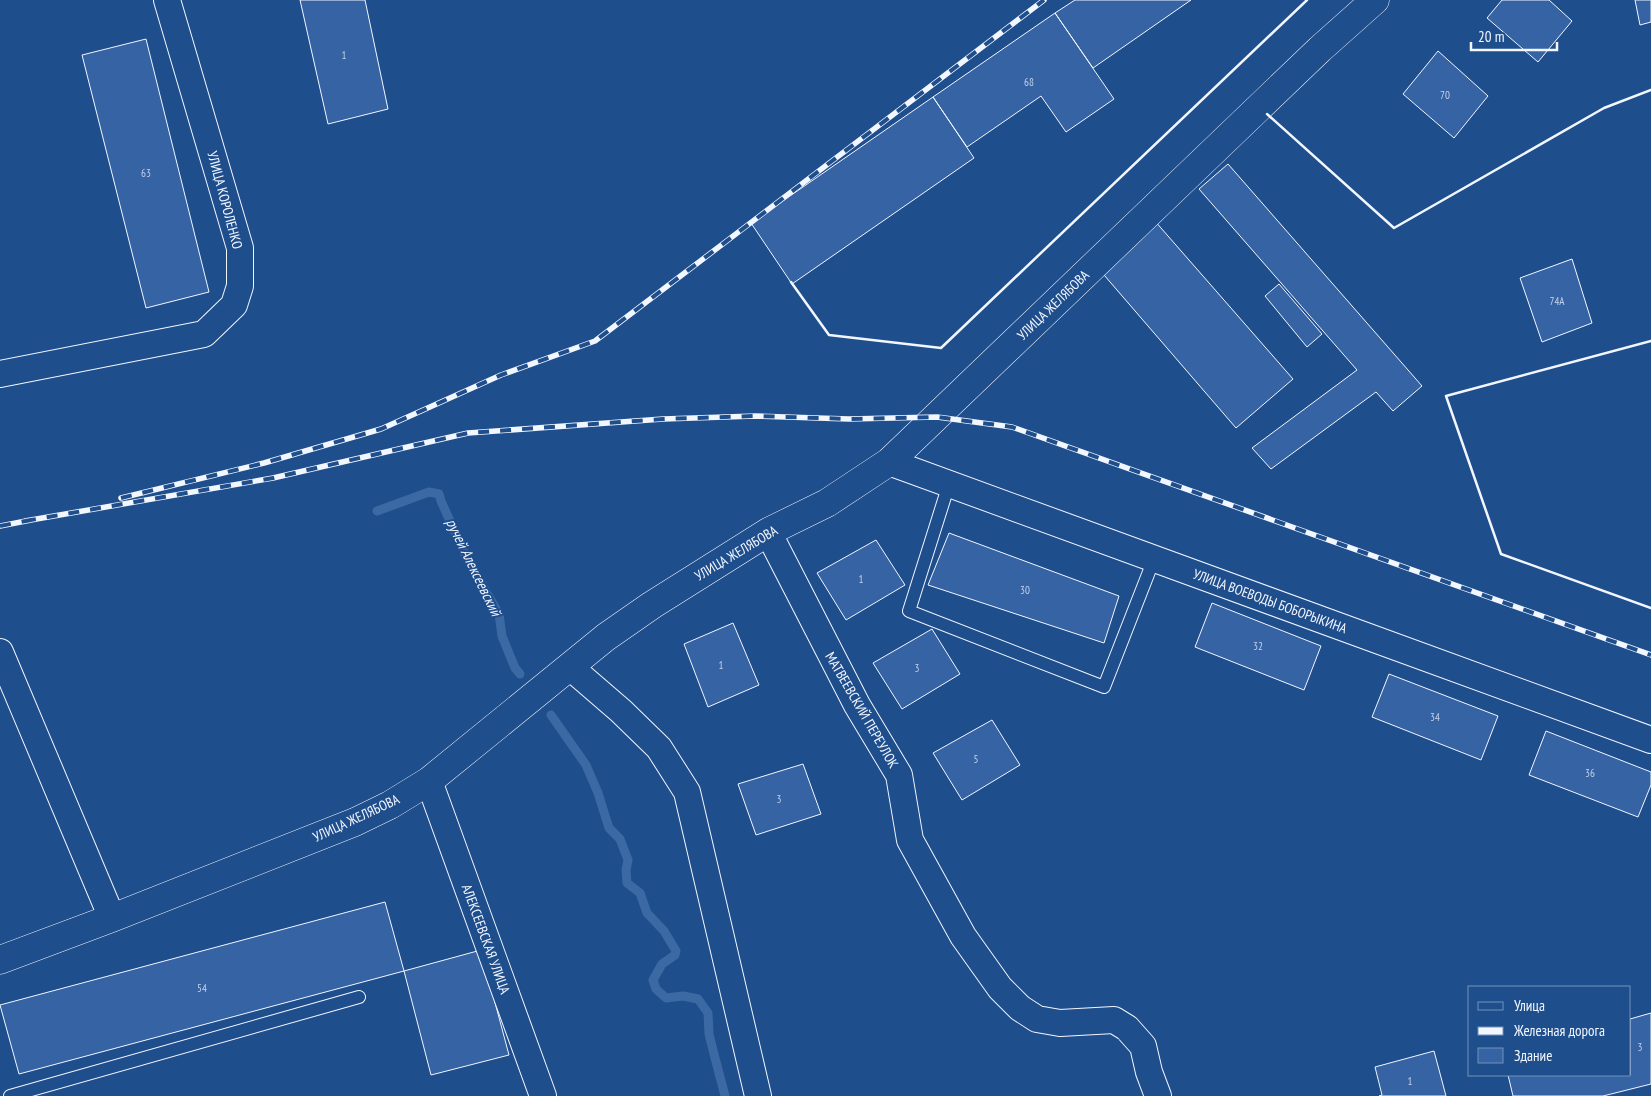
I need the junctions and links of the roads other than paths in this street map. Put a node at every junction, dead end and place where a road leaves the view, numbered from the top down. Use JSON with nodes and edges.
{"nodes":[{"id":1,"x":167,"y":0,"type":"edge"},
{"id":2,"x":1375,"y":0,"type":"edge"},
{"id":3,"x":0,"y":374,"type":"edge"},
{"id":4,"x":889,"y":462,"type":"junction"},
{"id":5,"x":949,"y":484,"type":"junction"},
{"id":6,"x":768,"y":532,"type":"junction"},
{"id":7,"x":1154,"y":559,"type":"junction"},
{"id":8,"x":0,"y":652,"type":"edge"},
{"id":9,"x":570,"y":667,"type":"junction"},
{"id":10,"x":1651,"y":740,"type":"edge"},
{"id":11,"x":429,"y":781,"type":"junction"},
{"id":12,"x":112,"y":918,"type":"junction"},
{"id":13,"x":0,"y":960,"type":"edge"},
{"id":14,"x":359,"y":997,"type":"dead end"},
{"id":15,"x":10,"y":1096,"type":"edge"},
{"id":16,"x":543,"y":1096,"type":"edge"},
{"id":17,"x":758,"y":1096,"type":"edge"},
{"id":18,"x":1158,"y":1096,"type":"edge"}],
"edges":[{"from":1,"to":3,"type":"street","name":"УЛИЦА КОРОЛЕНКО"},
{"from":2,"to":4,"type":"main road","name":"УЛИЦА ЖЕЛЯБОВА"},
{"from":4,"to":5,"type":"street","name":"УЛИЦА ВОЕВОДЫ БОБОРЫКИНА"},
{"from":4,"to":6,"type":"main road","name":"УЛИЦА ЖЕЛЯБОВА"},
{"from":5,"to":7,"type":"street","name":"УЛИЦА ВОЕВОДЫ БОБОРЫКИНА"},
{"from":5,"to":7,"type":"lane"},
{"from":6,"to":9,"type":"main road","name":"УЛИЦА ЖЕЛЯБОВА"},
{"from":6,"to":18,"type":"street","name":"МАТВЕЕВСКИЙ ПЕРЕУЛОК"},
{"from":7,"to":10,"type":"street","name":"УЛИЦА ВОЕВОДЫ БОБОРЫКИНА"},
{"from":8,"to":12,"type":"street"},
{"from":9,"to":11,"type":"main road","name":"УЛИЦА ЖЕЛЯБОВА"},
{"from":9,"to":17,"type":"street"},
{"from":11,"to":12,"type":"main road","name":"УЛИЦА ЖЕЛЯБОВА"},
{"from":11,"to":16,"type":"street","name":"АЛЕКСЕЕВСКАЯ УЛИЦА"},
{"from":12,"to":13,"type":"main road","name":"УЛИЦА ЖЕЛЯБОВА"},
{"from":14,"to":15,"type":"lane"}]}
